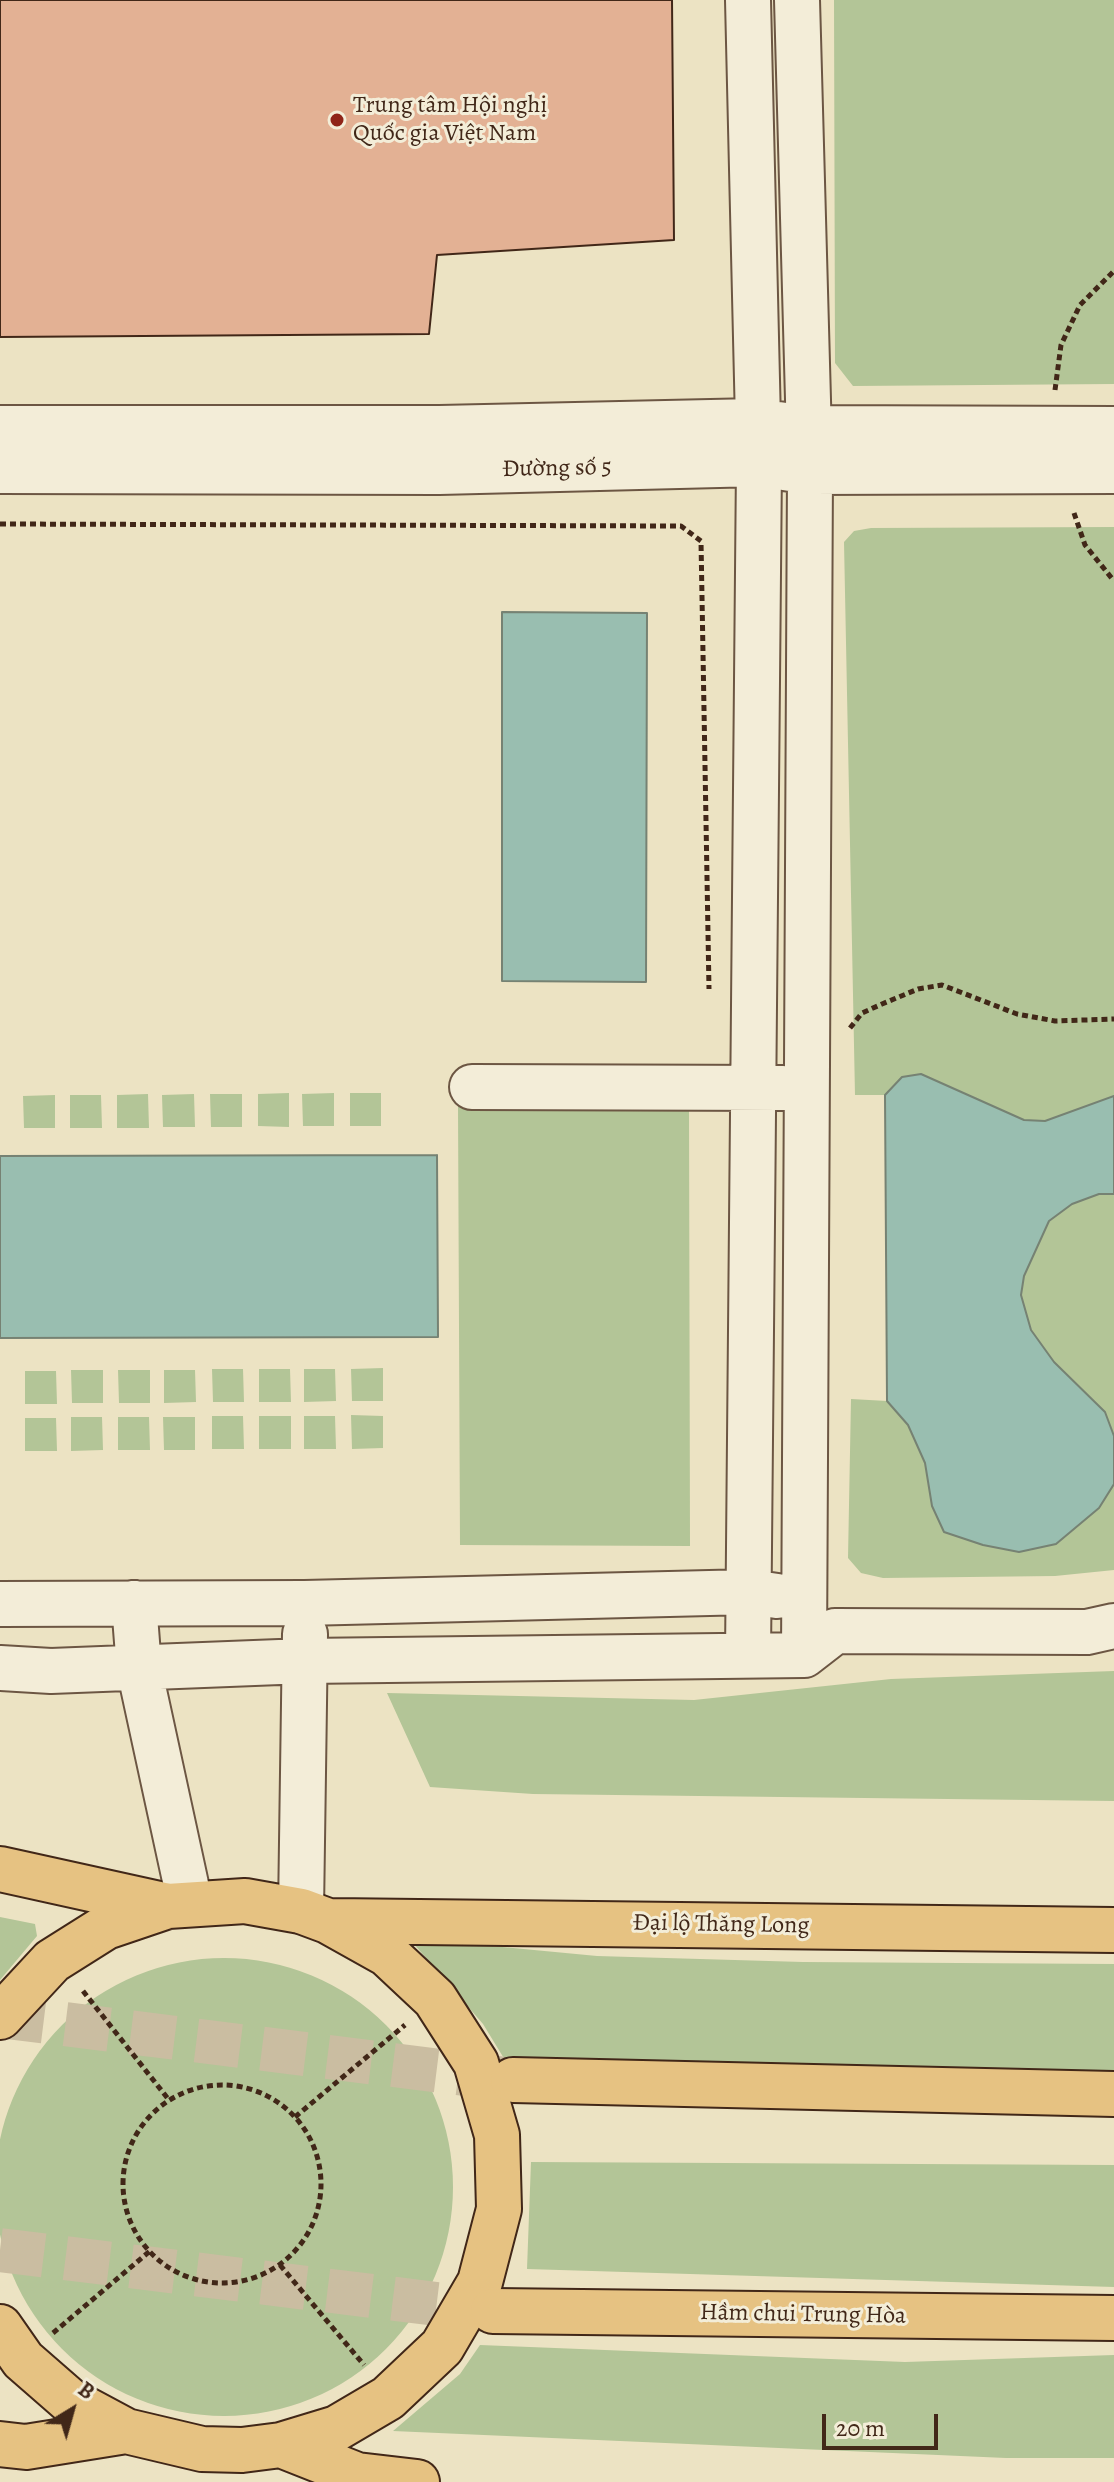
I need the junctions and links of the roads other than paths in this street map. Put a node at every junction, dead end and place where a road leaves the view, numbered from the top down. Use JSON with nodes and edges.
{"nodes":[{"id":1,"x":748,"y":0,"type":"edge"},
{"id":2,"x":797,"y":0,"type":"edge"},
{"id":3,"x":756,"y":421,"type":"junction"},
{"id":4,"x":0,"y":428,"type":"edge"},
{"id":5,"x":808,"y":428,"type":"junction"},
{"id":6,"x":1114,"y":429,"type":"edge"},
{"id":7,"x":759,"y":464,"type":"junction"},
{"id":8,"x":0,"y":471,"type":"edge"},
{"id":9,"x":1114,"y":471,"type":"edge"},
{"id":10,"x":810,"y":472,"type":"junction"},
{"id":11,"x":472,"y":1087,"type":"dead end"},
{"id":12,"x":806,"y":1087,"type":"junction"},
{"id":13,"x":755,"y":1088,"type":"junction"},
{"id":14,"x":750,"y":1592,"type":"junction"},
{"id":15,"x":803,"y":1601,"type":"junction"},
{"id":16,"x":134,"y":1603,"type":"junction"},
{"id":17,"x":304,"y":1603,"type":"junction"},
{"id":18,"x":0,"y":1604,"type":"edge"},
{"id":19,"x":1114,"y":1626,"type":"edge"},
{"id":20,"x":820,"y":1643,"type":"junction"},
{"id":21,"x":748,"y":1654,"type":"junction"},
{"id":22,"x":305,"y":1661,"type":"junction"},
{"id":23,"x":0,"y":1668,"type":"edge"},
{"id":24,"x":139,"y":1668,"type":"junction"},
{"id":25,"x":0,"y":1869,"type":"edge"},
{"id":26,"x":179,"y":1904,"type":"junction"},
{"id":27,"x":314,"y":1916,"type":"junction"},
{"id":28,"x":1114,"y":1930,"type":"edge"},
{"id":29,"x":0,"y":2017,"type":"edge"},
{"id":30,"x":513,"y":2080,"type":"tunnel mouth"},
{"id":31,"x":1114,"y":2094,"type":"edge"},
{"id":32,"x":493,"y":2311,"type":"tunnel mouth"},
{"id":33,"x":1114,"y":2318,"type":"edge"},
{"id":34,"x":11,"y":2344,"type":"edge"},
{"id":35,"x":126,"y":2431,"type":"junction"},
{"id":36,"x":0,"y":2444,"type":"edge"},
{"id":37,"x":281,"y":2445,"type":"junction"},
{"id":38,"x":417,"y":2482,"type":"edge"}],
"edges":[{"from":1,"to":3,"type":"lane"},
{"from":2,"to":5,"type":"lane"},
{"from":3,"to":4,"type":"lane","name":"Đường số 5"},
{"from":3,"to":5,"type":"lane","name":"Đường số 5"},
{"from":3,"to":7,"type":"lane"},
{"from":5,"to":6,"type":"lane","name":"Đường số 5"},
{"from":5,"to":10,"type":"lane"},
{"from":7,"to":8,"type":"lane","name":"Đường số 5"},
{"from":7,"to":10,"type":"lane","name":"Đường số 5"},
{"from":7,"to":13,"type":"lane"},
{"from":9,"to":10,"type":"lane","name":"Đường số 5"},
{"from":10,"to":12,"type":"lane"},
{"from":11,"to":13,"type":"lane"},
{"from":12,"to":13,"type":"lane"},
{"from":12,"to":15,"type":"lane"},
{"from":13,"to":14,"type":"lane"},
{"from":14,"to":15,"type":"lane"},
{"from":14,"to":17,"type":"lane"},
{"from":14,"to":21,"type":"lane"},
{"from":15,"to":20,"type":"lane"},
{"from":16,"to":17,"type":"lane"},
{"from":16,"to":18,"type":"lane"},
{"from":16,"to":24,"type":"lane"},
{"from":17,"to":22,"type":"lane"},
{"from":19,"to":20,"type":"lane"},
{"from":20,"to":21,"type":"lane"},
{"from":21,"to":22,"type":"lane"},
{"from":22,"to":24,"type":"lane"},
{"from":22,"to":27,"type":"lane"},
{"from":23,"to":24,"type":"lane"},
{"from":24,"to":26,"type":"lane"},
{"from":25,"to":26,"type":"main road"},
{"from":26,"to":27,"type":"main road"},
{"from":26,"to":29,"type":"main road"},
{"from":27,"to":28,"type":"main road","name":"Đại lộ Thăng Long"},
{"from":27,"to":37,"type":"main road"},
{"from":30,"to":31,"type":"main road"},
{"from":32,"to":33,"type":"main road","name":"Hầm chui Trung Hòa"},
{"from":34,"to":35,"type":"main road"},
{"from":35,"to":36,"type":"main road"},
{"from":35,"to":37,"type":"main road"},
{"from":37,"to":38,"type":"main road"}]}
